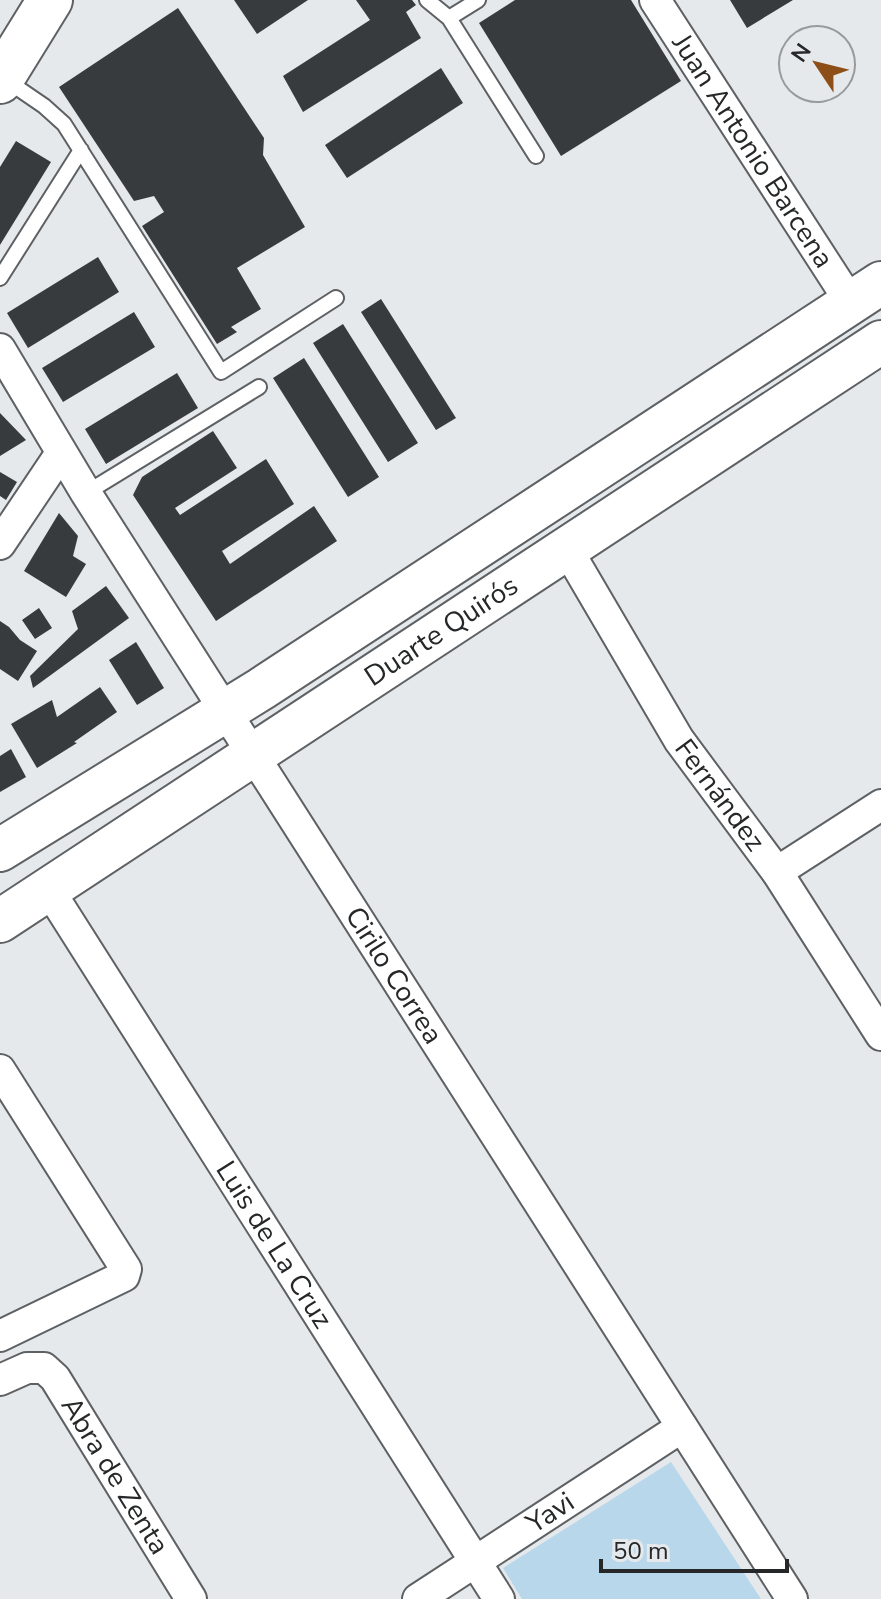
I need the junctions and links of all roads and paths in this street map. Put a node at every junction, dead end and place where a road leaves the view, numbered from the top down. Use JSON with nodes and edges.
{"nodes":[{"id":1,"x":50,"y":0,"type":"edge"},
{"id":2,"x":427,"y":0,"type":"edge"},
{"id":3,"x":478,"y":0,"type":"edge"},
{"id":4,"x":655,"y":0,"type":"edge"},
{"id":5,"x":449,"y":18,"type":"junction"},
{"id":6,"x":1,"y":79,"type":"edge"},
{"id":7,"x":81,"y":150,"type":"junction"},
{"id":8,"x":536,"y":156,"type":"dead end"},
{"id":9,"x":0,"y":278,"type":"edge"},
{"id":10,"x":866,"y":293,"type":"edge"},
{"id":11,"x":336,"y":298,"type":"dead end"},
{"id":12,"x":881,"y":342,"type":"edge"},
{"id":13,"x":0,"y":349,"type":"edge"},
{"id":14,"x":259,"y":387,"type":"dead end"},
{"id":15,"x":61,"y":453,"type":"junction"},
{"id":16,"x":86,"y":493,"type":"junction"},
{"id":17,"x":0,"y":544,"type":"edge"},
{"id":18,"x":567,"y":549,"type":"junction"},
{"id":19,"x":227,"y":711,"type":"junction"},
{"id":20,"x":254,"y":756,"type":"junction"},
{"id":21,"x":881,"y":805,"type":"edge"},
{"id":22,"x":0,"y":850,"type":"edge"},
{"id":23,"x":777,"y":872,"type":"junction"},
{"id":24,"x":49,"y":890,"type":"junction"},
{"id":25,"x":0,"y":921,"type":"edge"},
{"id":26,"x":881,"y":1035,"type":"edge"},
{"id":27,"x":0,"y":1070,"type":"edge"},
{"id":28,"x":2,"y":1331,"type":"edge"},
{"id":29,"x":14,"y":1374,"type":"edge"},
{"id":30,"x":682,"y":1427,"type":"junction"},
{"id":31,"x":475,"y":1562,"type":"junction"},
{"id":32,"x":191,"y":1599,"type":"edge"},
{"id":33,"x":418,"y":1599,"type":"edge"},
{"id":34,"x":499,"y":1599,"type":"edge"},
{"id":35,"x":792,"y":1599,"type":"edge"}],
"edges":[{"from":1,"to":6,"type":"main road"},
{"from":2,"to":5,"type":"lane"},
{"from":3,"to":5,"type":"lane"},
{"from":4,"to":10,"type":"street","name":"Juan Antonio Barcena"},
{"from":5,"to":8,"type":"lane"},
{"from":6,"to":7,"type":"lane"},
{"from":7,"to":9,"type":"lane"},
{"from":7,"to":11,"type":"lane"},
{"from":10,"to":19,"type":"main road","name":"Duarte Quirós"},
{"from":12,"to":18,"type":"main road","name":"Duarte Quirós"},
{"from":13,"to":15,"type":"street","name":"Cirilo Correa"},
{"from":14,"to":16,"type":"lane"},
{"from":15,"to":16,"type":"street","name":"Cirilo Correa"},
{"from":15,"to":17,"type":"street"},
{"from":16,"to":19,"type":"street","name":"Cirilo Correa"},
{"from":18,"to":20,"type":"main road","name":"Duarte Quirós"},
{"from":18,"to":23,"type":"street","name":"Fernández"},
{"from":19,"to":20,"type":"street","name":"Cirilo Correa"},
{"from":19,"to":22,"type":"main road","name":"Duarte Quirós"},
{"from":20,"to":24,"type":"main road","name":"Duarte Quirós"},
{"from":20,"to":30,"type":"street","name":"Cirilo Correa"},
{"from":21,"to":23,"type":"street"},
{"from":23,"to":26,"type":"street","name":"Fernández"},
{"from":24,"to":25,"type":"main road","name":"Duarte Quirós"},
{"from":24,"to":31,"type":"street","name":"Luis de La Cruz"},
{"from":27,"to":28,"type":"street"},
{"from":29,"to":32,"type":"street","name":"Abra de Zenta"},
{"from":30,"to":31,"type":"street","name":"Yavi"},
{"from":30,"to":35,"type":"street","name":"Cirilo Correa"},
{"from":31,"to":33,"type":"street","name":"Yavi"},
{"from":31,"to":34,"type":"street","name":"Luis de La Cruz"}]}
